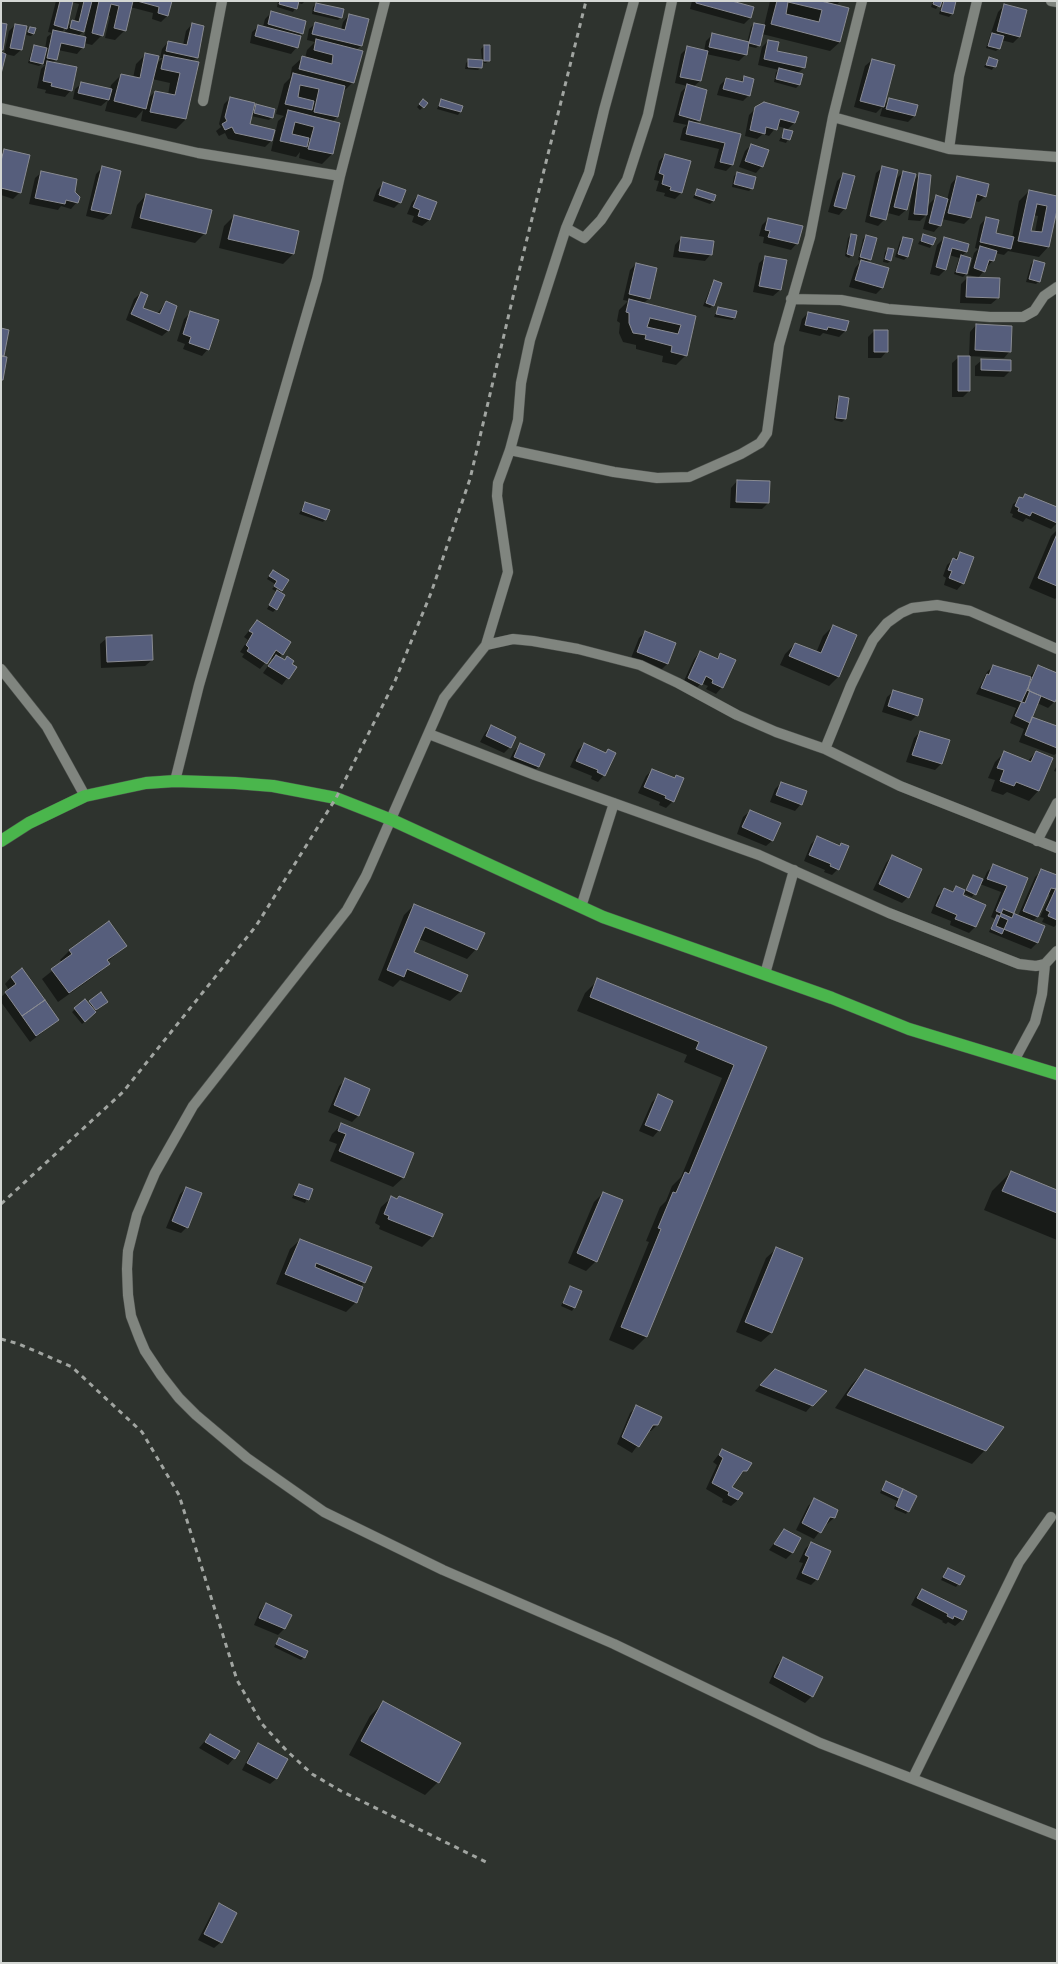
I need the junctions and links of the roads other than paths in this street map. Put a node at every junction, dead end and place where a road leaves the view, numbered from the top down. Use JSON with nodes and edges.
{"nodes":[{"id":1,"x":385,"y":1,"type":"edge"},
{"id":2,"x":634,"y":1,"type":"edge"},
{"id":3,"x":672,"y":1,"type":"edge"},
{"id":4,"x":862,"y":1,"type":"edge"},
{"id":5,"x":977,"y":1,"type":"edge"},
{"id":6,"x":1050,"y":1,"type":"edge"},
{"id":7,"x":1057,"y":2,"type":"edge"},
{"id":8,"x":220,"y":3,"type":"edge"},
{"id":9,"x":203,"y":101,"type":"dead end"},
{"id":10,"x":1,"y":108,"type":"edge"},
{"id":11,"x":833,"y":117,"type":"junction"},
{"id":12,"x":949,"y":148,"type":"junction"},
{"id":13,"x":1057,"y":157,"type":"edge"},
{"id":14,"x":340,"y":176,"type":"junction"},
{"id":15,"x":566,"y":228,"type":"junction"},
{"id":16,"x":1057,"y":287,"type":"edge"},
{"id":17,"x":791,"y":300,"type":"junction"},
{"id":18,"x":510,"y":450,"type":"junction"},
{"id":19,"x":486,"y":645,"type":"junction"},
{"id":20,"x":1057,"y":649,"type":"edge"},
{"id":21,"x":1,"y":669,"type":"edge"},
{"id":22,"x":429,"y":734,"type":"junction"},
{"id":23,"x":825,"y":749,"type":"junction"},
{"id":24,"x":175,"y":781,"type":"junction"},
{"id":25,"x":86,"y":796,"type":"junction"},
{"id":26,"x":614,"y":803,"type":"junction"},
{"id":27,"x":1057,"y":803,"type":"edge"},
{"id":28,"x":392,"y":820,"type":"junction"},
{"id":29,"x":1037,"y":841,"type":"junction"},
{"id":30,"x":1,"y":842,"type":"edge"},
{"id":31,"x":1057,"y":848,"type":"edge"},
{"id":32,"x":794,"y":870,"type":"junction"},
{"id":33,"x":580,"y":907,"type":"junction"},
{"id":34,"x":1057,"y":951,"type":"edge"},
{"id":35,"x":1045,"y":964,"type":"junction"},
{"id":36,"x":765,"y":974,"type":"junction"},
{"id":37,"x":1014,"y":1061,"type":"junction"},
{"id":38,"x":1057,"y":1074,"type":"edge"},
{"id":39,"x":1051,"y":1517,"type":"dead end"},
{"id":40,"x":913,"y":1778,"type":"junction"},
{"id":41,"x":1057,"y":1835,"type":"edge"}],
"edges":[{"from":1,"to":14,"type":"street"},
{"from":2,"to":15,"type":"street"},
{"from":3,"to":15,"type":"street"},
{"from":4,"to":11,"type":"street"},
{"from":5,"to":12,"type":"street"},
{"from":6,"to":7,"type":"street"},
{"from":8,"to":9,"type":"street"},
{"from":10,"to":14,"type":"street"},
{"from":11,"to":12,"type":"street"},
{"from":11,"to":17,"type":"street"},
{"from":12,"to":13,"type":"street"},
{"from":14,"to":24,"type":"street"},
{"from":15,"to":18,"type":"street"},
{"from":16,"to":17,"type":"street"},
{"from":17,"to":18,"type":"street"},
{"from":18,"to":19,"type":"street"},
{"from":19,"to":22,"type":"street"},
{"from":19,"to":23,"type":"street"},
{"from":20,"to":23,"type":"street"},
{"from":21,"to":25,"type":"street"},
{"from":22,"to":26,"type":"street"},
{"from":22,"to":28,"type":"street"},
{"from":23,"to":29,"type":"street"},
{"from":24,"to":25,"type":"highway"},
{"from":24,"to":28,"type":"highway"},
{"from":25,"to":30,"type":"highway"},
{"from":26,"to":32,"type":"street"},
{"from":26,"to":33,"type":"street"},
{"from":27,"to":29,"type":"street"},
{"from":28,"to":33,"type":"highway"},
{"from":28,"to":40,"type":"street"},
{"from":29,"to":31,"type":"street"},
{"from":32,"to":35,"type":"street"},
{"from":32,"to":36,"type":"street"},
{"from":33,"to":36,"type":"highway"},
{"from":34,"to":35,"type":"street"},
{"from":35,"to":37,"type":"street"},
{"from":36,"to":37,"type":"highway"},
{"from":37,"to":38,"type":"highway"},
{"from":39,"to":40,"type":"street"},
{"from":40,"to":41,"type":"street"}]}
